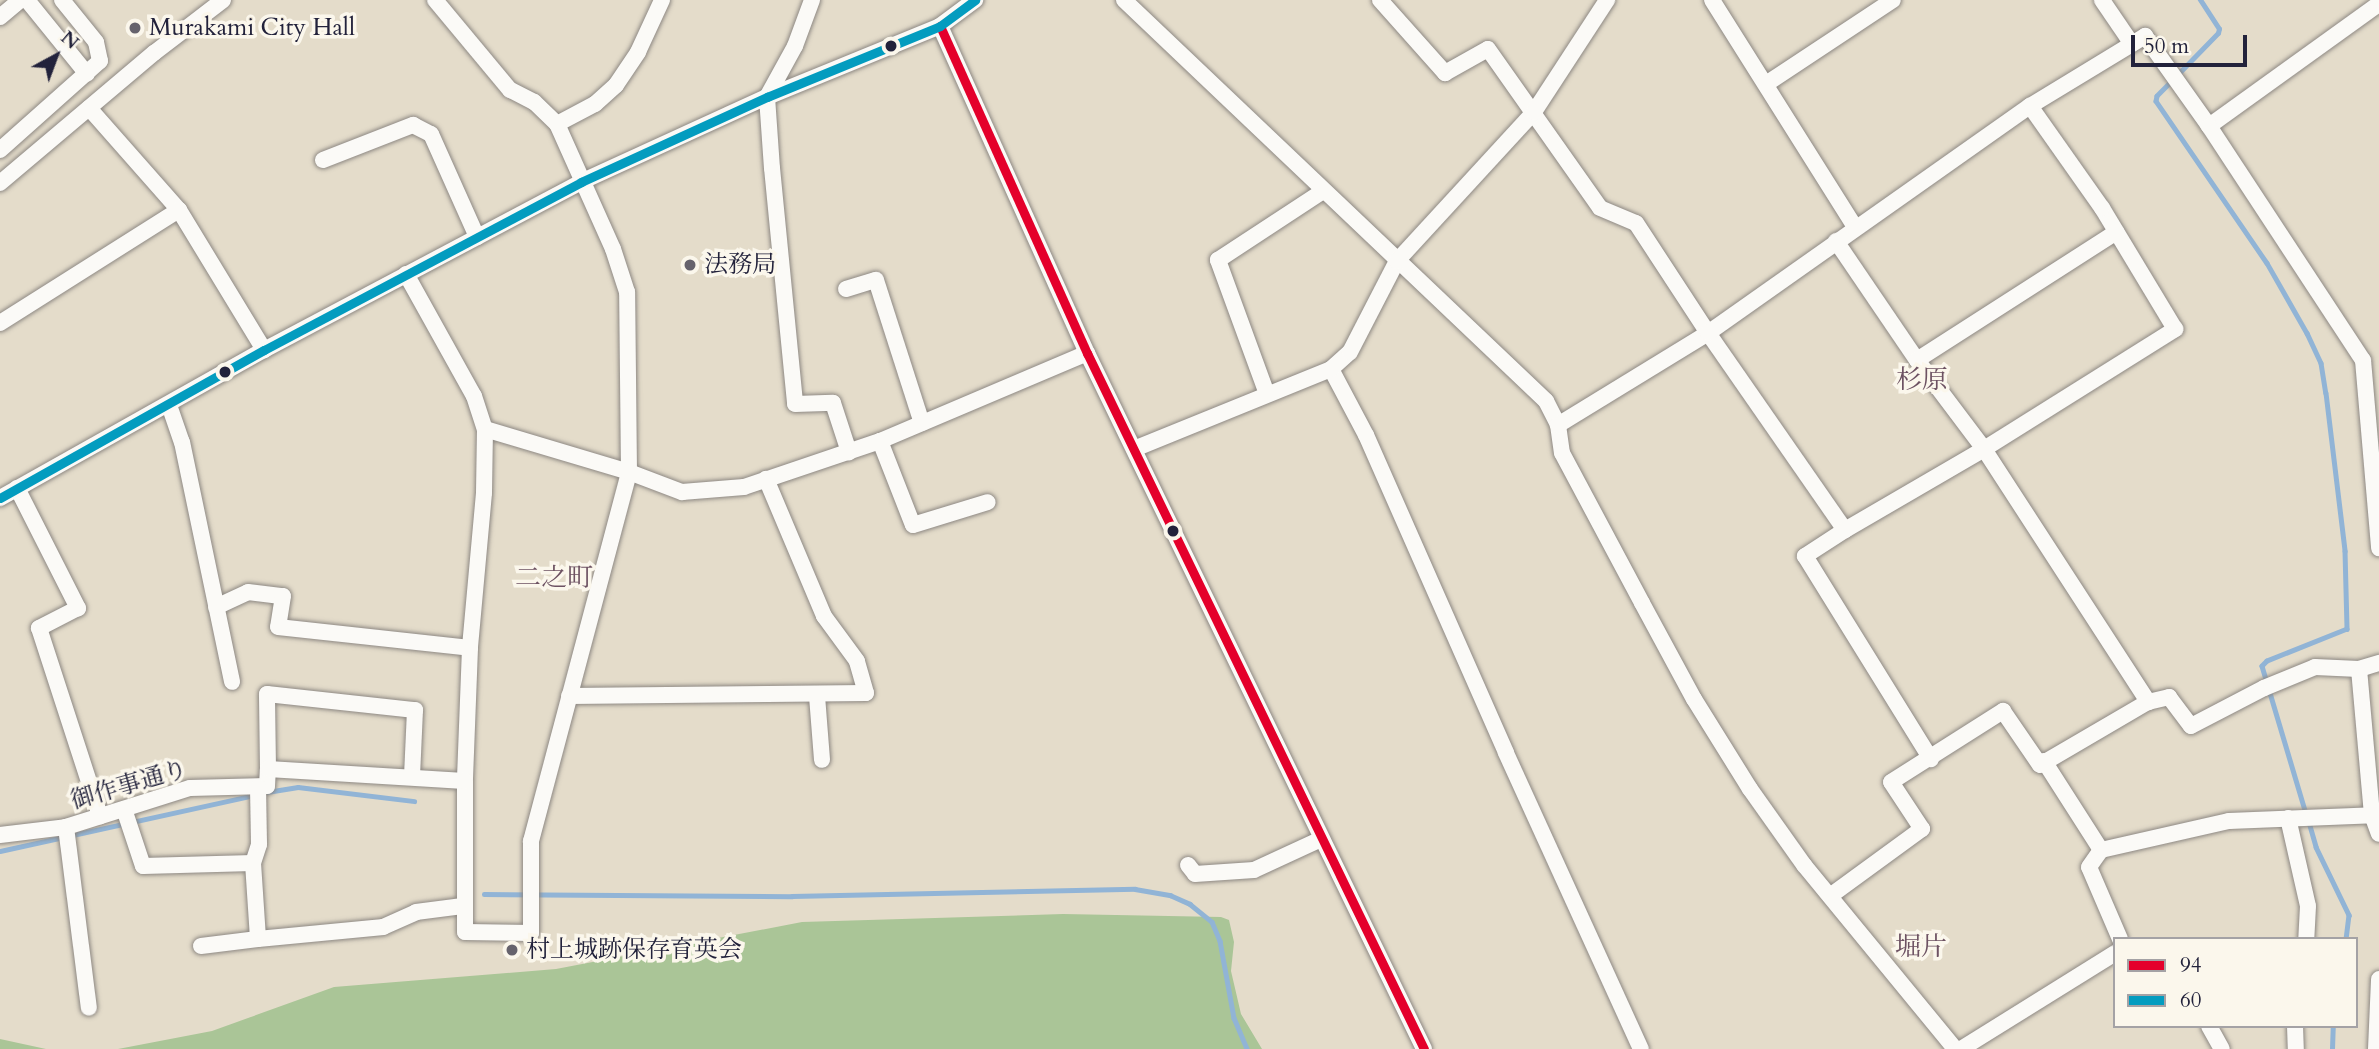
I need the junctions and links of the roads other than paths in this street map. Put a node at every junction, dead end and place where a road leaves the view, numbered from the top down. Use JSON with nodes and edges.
{"nodes":[{"id":1,"x":20,"y":0,"type":"edge"},
{"id":2,"x":27,"y":0,"type":"edge"},
{"id":3,"x":62,"y":0,"type":"edge"},
{"id":4,"x":223,"y":0,"type":"edge"},
{"id":5,"x":435,"y":0,"type":"edge"},
{"id":6,"x":662,"y":0,"type":"edge"},
{"id":7,"x":812,"y":0,"type":"edge"},
{"id":8,"x":975,"y":0,"type":"edge"},
{"id":9,"x":1124,"y":0,"type":"edge"},
{"id":10,"x":1380,"y":0,"type":"edge"},
{"id":11,"x":1712,"y":0,"type":"edge"},
{"id":12,"x":1893,"y":0,"type":"edge"},
{"id":13,"x":2102,"y":0,"type":"edge"},
{"id":14,"x":1604,"y":1,"type":"edge"},
{"id":15,"x":2379,"y":4,"type":"edge"},
{"id":16,"x":0,"y":17,"type":"edge"},
{"id":17,"x":940,"y":26,"type":"junction"},
{"id":18,"x":2132,"y":44,"type":"junction"},
{"id":19,"x":87,"y":74,"type":"junction"},
{"id":20,"x":1766,"y":84,"type":"junction"},
{"id":21,"x":767,"y":97,"type":"junction"},
{"id":22,"x":2030,"y":106,"type":"junction"},
{"id":23,"x":89,"y":108,"type":"junction"},
{"id":24,"x":1534,"y":112,"type":"junction"},
{"id":25,"x":557,"y":124,"type":"junction"},
{"id":26,"x":2209,"y":126,"type":"junction"},
{"id":27,"x":0,"y":150,"type":"edge"},
{"id":28,"x":323,"y":160,"type":"dead end"},
{"id":29,"x":581,"y":182,"type":"junction"},
{"id":30,"x":0,"y":183,"type":"edge"},
{"id":31,"x":1323,"y":191,"type":"junction"},
{"id":32,"x":179,"y":210,"type":"junction"},
{"id":33,"x":1855,"y":227,"type":"junction"},
{"id":34,"x":2116,"y":232,"type":"junction"},
{"id":35,"x":477,"y":237,"type":"junction"},
{"id":36,"x":1836,"y":241,"type":"junction"},
{"id":37,"x":1397,"y":261,"type":"junction"},
{"id":38,"x":406,"y":274,"type":"junction"},
{"id":39,"x":846,"y":289,"type":"dead end"},
{"id":40,"x":0,"y":323,"type":"edge"},
{"id":41,"x":1708,"y":333,"type":"junction"},
{"id":42,"x":264,"y":350,"type":"junction"},
{"id":43,"x":1087,"y":353,"type":"junction"},
{"id":44,"x":2371,"y":358,"type":"edge"},
{"id":45,"x":1917,"y":360,"type":"junction"},
{"id":46,"x":1331,"y":369,"type":"junction"},
{"id":47,"x":1267,"y":394,"type":"junction"},
{"id":48,"x":169,"y":405,"type":"junction"},
{"id":49,"x":922,"y":423,"type":"junction"},
{"id":50,"x":1558,"y":425,"type":"junction"},
{"id":51,"x":485,"y":429,"type":"junction"},
{"id":52,"x":880,"y":441,"type":"junction"},
{"id":53,"x":1134,"y":449,"type":"junction"},
{"id":54,"x":1984,"y":449,"type":"junction"},
{"id":55,"x":849,"y":452,"type":"junction"},
{"id":56,"x":629,"y":472,"type":"junction"},
{"id":57,"x":766,"y":479,"type":"junction"},
{"id":58,"x":18,"y":488,"type":"junction"},
{"id":59,"x":0,"y":498,"type":"edge"},
{"id":60,"x":988,"y":502,"type":"dead end"},
{"id":61,"x":1845,"y":530,"type":"junction"},
{"id":62,"x":2379,"y":548,"type":"edge"},
{"id":63,"x":216,"y":607,"type":"junction"},
{"id":64,"x":470,"y":648,"type":"junction"},
{"id":65,"x":2379,"y":663,"type":"edge"},
{"id":66,"x":2359,"y":668,"type":"junction"},
{"id":67,"x":232,"y":682,"type":"dead end"},
{"id":68,"x":817,"y":695,"type":"junction"},
{"id":69,"x":569,"y":696,"type":"junction"},
{"id":70,"x":2148,"y":702,"type":"junction"},
{"id":71,"x":1931,"y":759,"type":"junction"},
{"id":72,"x":822,"y":760,"type":"dead end"},
{"id":73,"x":2045,"y":761,"type":"junction"},
{"id":74,"x":268,"y":769,"type":"junction"},
{"id":75,"x":412,"y":777,"type":"junction"},
{"id":76,"x":465,"y":780,"type":"junction"},
{"id":77,"x":258,"y":787,"type":"junction"},
{"id":78,"x":124,"y":809,"type":"junction"},
{"id":79,"x":2375,"y":815,"type":"edge"},
{"id":80,"x":100,"y":816,"type":"junction"},
{"id":81,"x":2288,"y":818,"type":"junction"},
{"id":82,"x":66,"y":827,"type":"junction"},
{"id":83,"x":2379,"y":834,"type":"edge"},
{"id":84,"x":0,"y":835,"type":"edge"},
{"id":85,"x":1321,"y":839,"type":"junction"},
{"id":86,"x":2101,"y":850,"type":"junction"},
{"id":87,"x":253,"y":863,"type":"junction"},
{"id":88,"x":1188,"y":865,"type":"dead end"},
{"id":89,"x":1830,"y":896,"type":"junction"},
{"id":90,"x":463,"y":906,"type":"junction"},
{"id":91,"x":2119,"y":937,"type":"edge"},
{"id":92,"x":2306,"y":937,"type":"edge"},
{"id":93,"x":258,"y":939,"type":"junction"},
{"id":94,"x":201,"y":946,"type":"dead end"},
{"id":95,"x":2113,"y":956,"type":"edge"},
{"id":96,"x":2379,"y":979,"type":"edge"},
{"id":97,"x":89,"y":1008,"type":"dead end"},
{"id":98,"x":2210,"y":1028,"type":"edge"},
{"id":99,"x":2295,"y":1028,"type":"edge"},
{"id":100,"x":1424,"y":1049,"type":"edge"},
{"id":101,"x":1641,"y":1049,"type":"edge"},
{"id":102,"x":1955,"y":1049,"type":"edge"},
{"id":103,"x":1961,"y":1049,"type":"edge"},
{"id":104,"x":2222,"y":1049,"type":"edge"},
{"id":105,"x":2296,"y":1049,"type":"edge"},
{"id":106,"x":2376,"y":1049,"type":"edge"}],
"edges":[{"from":1,"to":16,"type":"street"},
{"from":2,"to":19,"type":"street"},
{"from":3,"to":19,"type":"street"},
{"from":4,"to":23,"type":"street"},
{"from":5,"to":25,"type":"street"},
{"from":6,"to":25,"type":"street"},
{"from":7,"to":21,"type":"street"},
{"from":8,"to":17,"type":"street"},
{"from":9,"to":31,"type":"street"},
{"from":10,"to":24,"type":"street"},
{"from":11,"to":20,"type":"street"},
{"from":12,"to":20,"type":"street"},
{"from":13,"to":18,"type":"street"},
{"from":14,"to":24,"type":"street"},
{"from":15,"to":26,"type":"street"},
{"from":17,"to":21,"type":"street"},
{"from":17,"to":43,"type":"street"},
{"from":18,"to":22,"type":"street"},
{"from":18,"to":26,"type":"street"},
{"from":19,"to":27,"type":"street"},
{"from":20,"to":33,"type":"street"},
{"from":21,"to":29,"type":"street"},
{"from":21,"to":55,"type":"street"},
{"from":22,"to":33,"type":"street"},
{"from":22,"to":34,"type":"street"},
{"from":23,"to":30,"type":"street"},
{"from":23,"to":32,"type":"street"},
{"from":24,"to":37,"type":"street"},
{"from":24,"to":41,"type":"street"},
{"from":25,"to":29,"type":"street"},
{"from":26,"to":44,"type":"street"},
{"from":28,"to":35,"type":"street"},
{"from":29,"to":35,"type":"street"},
{"from":29,"to":56,"type":"street"},
{"from":31,"to":37,"type":"street"},
{"from":31,"to":47,"type":"street"},
{"from":32,"to":40,"type":"street"},
{"from":32,"to":42,"type":"street"},
{"from":33,"to":36,"type":"street"},
{"from":34,"to":45,"type":"street"},
{"from":34,"to":54,"type":"street"},
{"from":35,"to":38,"type":"street"},
{"from":36,"to":41,"type":"street"},
{"from":36,"to":45,"type":"street"},
{"from":37,"to":46,"type":"street"},
{"from":37,"to":50,"type":"street"},
{"from":38,"to":42,"type":"street"},
{"from":38,"to":51,"type":"street"},
{"from":39,"to":49,"type":"street"},
{"from":41,"to":50,"type":"street"},
{"from":41,"to":61,"type":"street"},
{"from":42,"to":48,"type":"street"},
{"from":43,"to":49,"type":"street"},
{"from":43,"to":53,"type":"street"},
{"from":44,"to":62,"type":"street"},
{"from":45,"to":54,"type":"street"},
{"from":46,"to":47,"type":"street"},
{"from":46,"to":101,"type":"street"},
{"from":47,"to":53,"type":"street"},
{"from":48,"to":58,"type":"street"},
{"from":48,"to":63,"type":"street"},
{"from":49,"to":52,"type":"street"},
{"from":50,"to":89,"type":"street"},
{"from":51,"to":56,"type":"street"},
{"from":51,"to":64,"type":"street"},
{"from":52,"to":55,"type":"street"},
{"from":52,"to":60,"type":"street"},
{"from":53,"to":85,"type":"street"},
{"from":54,"to":61,"type":"street"},
{"from":54,"to":70,"type":"street"},
{"from":55,"to":57,"type":"street"},
{"from":56,"to":57,"type":"street"},
{"from":56,"to":69,"type":"street"},
{"from":57,"to":68,"type":"street"},
{"from":58,"to":59,"type":"street"},
{"from":58,"to":80,"type":"street"},
{"from":61,"to":71,"type":"street"},
{"from":63,"to":64,"type":"street"},
{"from":63,"to":67,"type":"street"},
{"from":64,"to":76,"type":"street"},
{"from":65,"to":66,"type":"street"},
{"from":66,"to":70,"type":"street"},
{"from":66,"to":79,"type":"street"},
{"from":68,"to":69,"type":"street"},
{"from":68,"to":72,"type":"street"},
{"from":69,"to":90,"type":"street"},
{"from":70,"to":73,"type":"street"},
{"from":71,"to":73,"type":"street"},
{"from":71,"to":89,"type":"street"},
{"from":73,"to":86,"type":"street"},
{"from":74,"to":75,"type":"street"},
{"from":74,"to":75,"type":"street"},
{"from":74,"to":77,"type":"street"},
{"from":75,"to":76,"type":"street"},
{"from":76,"to":90,"type":"street"},
{"from":77,"to":78,"type":"street","name":"御作事通り"},
{"from":77,"to":87,"type":"street"},
{"from":78,"to":80,"type":"street","name":"御作事通り"},
{"from":78,"to":87,"type":"street"},
{"from":79,"to":81,"type":"street"},
{"from":79,"to":83,"type":"street"},
{"from":80,"to":82,"type":"street","name":"御作事通り"},
{"from":81,"to":86,"type":"street"},
{"from":81,"to":92,"type":"street"},
{"from":82,"to":84,"type":"street","name":"御作事通り"},
{"from":82,"to":97,"type":"street"},
{"from":85,"to":88,"type":"street"},
{"from":85,"to":100,"type":"street"},
{"from":86,"to":91,"type":"street"},
{"from":87,"to":93,"type":"street"},
{"from":89,"to":102,"type":"street"},
{"from":90,"to":93,"type":"street"},
{"from":93,"to":94,"type":"street"},
{"from":95,"to":103,"type":"street"},
{"from":96,"to":106,"type":"street"},
{"from":98,"to":104,"type":"street"},
{"from":99,"to":105,"type":"street"}]}
